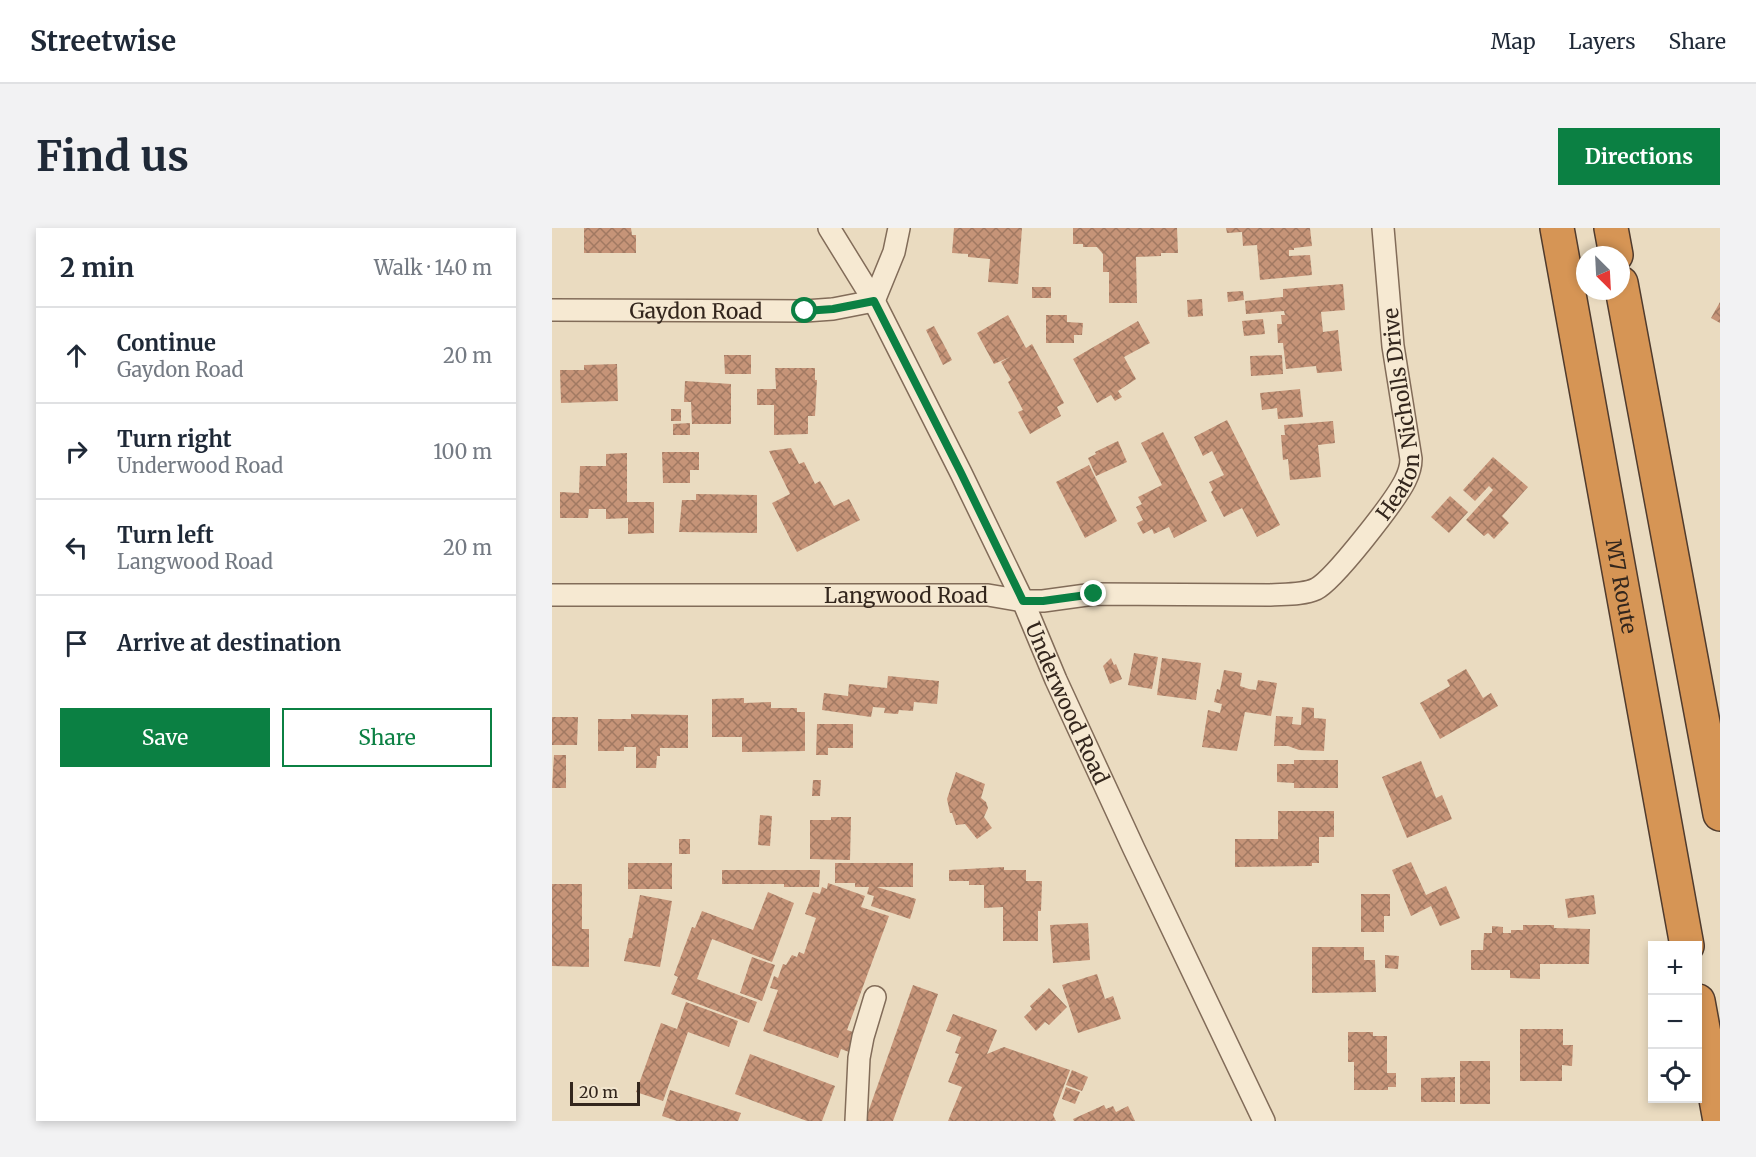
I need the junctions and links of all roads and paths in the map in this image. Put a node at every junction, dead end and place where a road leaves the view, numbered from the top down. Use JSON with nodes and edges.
{"nodes":[{"id":1,"x":829,"y":228,"type":"edge"},
{"id":2,"x":899,"y":228,"type":"edge"},
{"id":3,"x":1383,"y":228,"type":"edge"},
{"id":4,"x":1557,"y":228,"type":"edge"},
{"id":5,"x":1611,"y":228,"type":"edge"},
{"id":6,"x":1614,"y":246,"type":"edge"},
{"id":7,"x":1624,"y":300,"type":"edge"},
{"id":8,"x":874,"y":301,"type":"junction"},
{"id":9,"x":552,"y":310,"type":"edge"},
{"id":10,"x":1329,"y":580,"type":"joint"},
{"id":11,"x":552,"y":595,"type":"edge"},
{"id":12,"x":1023,"y":601,"type":"junction"},
{"id":13,"x":1720,"y":814,"type":"edge"},
{"id":14,"x":1686,"y":941,"type":"edge"},
{"id":15,"x":875,"y":997,"type":"dead end"},
{"id":16,"x":1702,"y":1023,"type":"edge"},
{"id":17,"x":856,"y":1121,"type":"edge"},
{"id":18,"x":1264,"y":1121,"type":"edge"},
{"id":19,"x":1720,"y":1121,"type":"edge"}],
"edges":[{"from":1,"to":8,"type":"street","name":"Underwood Road"},
{"from":2,"to":8,"type":"street"},
{"from":3,"to":10,"type":"street","name":"Heaton Nicholls Drive"},
{"from":4,"to":14,"type":"highway","name":"M7 Route"},
{"from":5,"to":6,"type":"highway"},
{"from":7,"to":13,"type":"highway"},
{"from":8,"to":9,"type":"street","name":"Gaydon Road"},
{"from":8,"to":12,"type":"street","name":"Underwood Road"},
{"from":10,"to":12,"type":"street","name":"Langwood Road"},
{"from":11,"to":12,"type":"street","name":"Langwood Road"},
{"from":12,"to":18,"type":"street","name":"Underwood Road"},
{"from":15,"to":17,"type":"street"},
{"from":16,"to":19,"type":"highway"}]}
